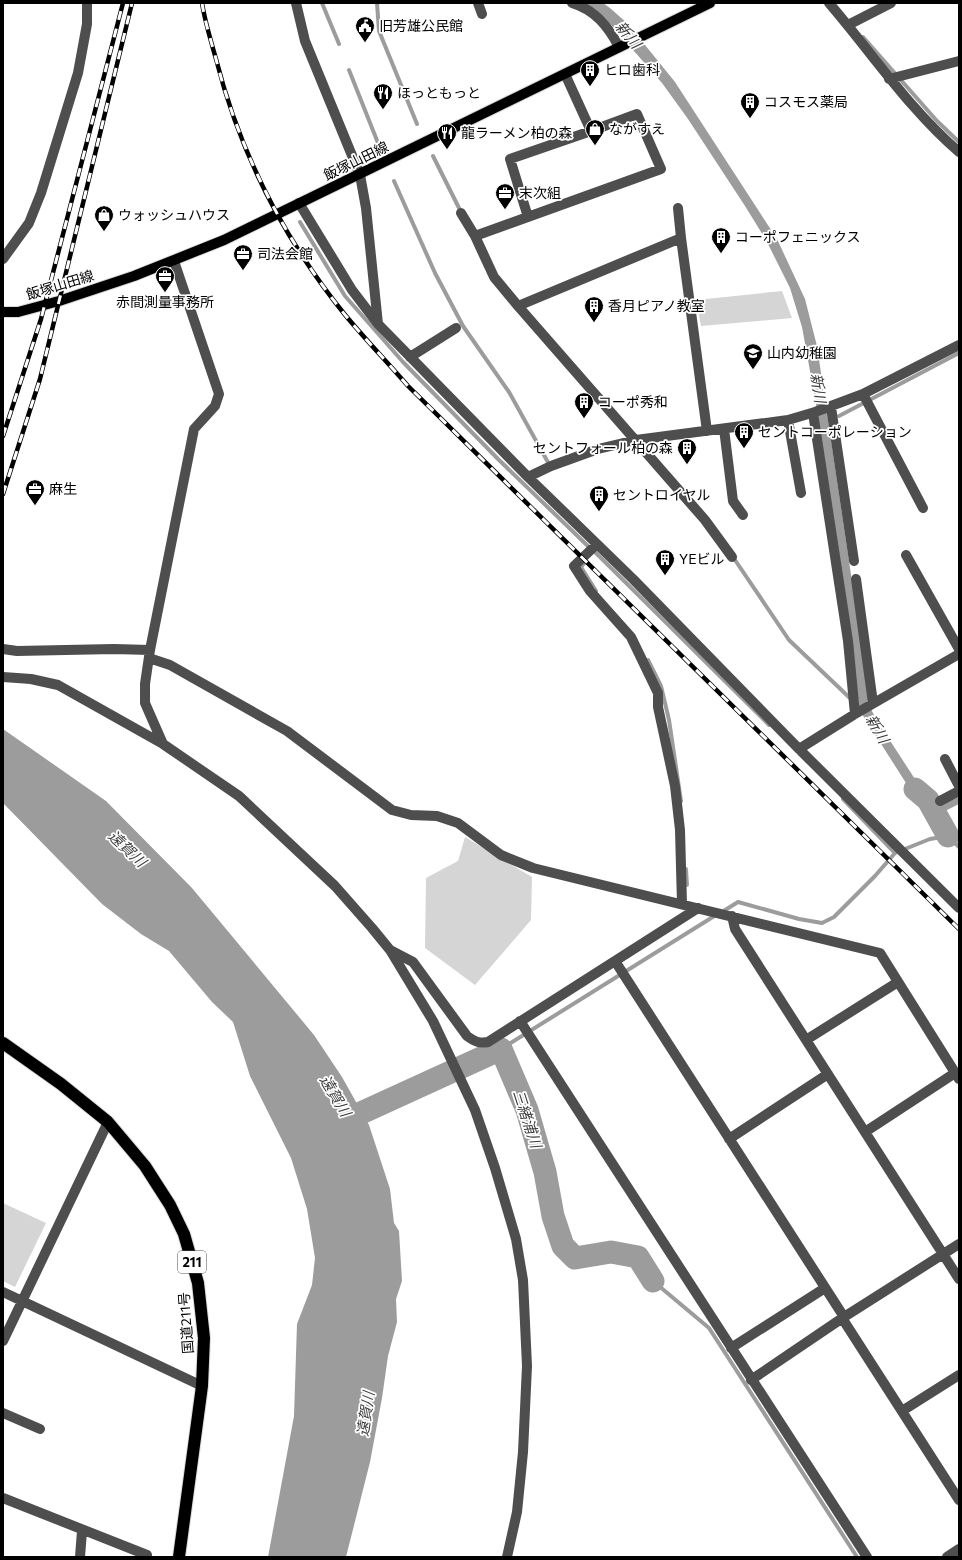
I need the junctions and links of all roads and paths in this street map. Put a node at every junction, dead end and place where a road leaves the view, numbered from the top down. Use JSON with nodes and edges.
{"nodes":[{"id":1,"x":87,"y":3,"type":"edge"},
{"id":2,"x":296,"y":3,"type":"edge"},
{"id":3,"x":478,"y":3,"type":"edge"},
{"id":4,"x":572,"y":3,"type":"edge"},
{"id":5,"x":710,"y":3,"type":"edge"},
{"id":6,"x":829,"y":3,"type":"edge"},
{"id":7,"x":890,"y":3,"type":"edge"},
{"id":8,"x":482,"y":14,"type":"dead end"},
{"id":9,"x":852,"y":22,"type":"junction"},
{"id":10,"x":622,"y":46,"type":"junction"},
{"id":11,"x":959,"y":61,"type":"edge"},
{"id":12,"x":565,"y":74,"type":"junction"},
{"id":13,"x":889,"y":79,"type":"junction"},
{"id":14,"x":591,"y":131,"type":"junction"},
{"id":15,"x":959,"y":152,"type":"edge"},
{"id":16,"x":360,"y":175,"type":"junction"},
{"id":17,"x":299,"y":203,"type":"junction"},
{"id":18,"x":678,"y":208,"type":"dead end"},
{"id":19,"x":461,"y":212,"type":"dead end"},
{"id":20,"x":528,"y":217,"type":"junction"},
{"id":21,"x":475,"y":236,"type":"junction"},
{"id":22,"x":681,"y":238,"type":"junction"},
{"id":23,"x":3,"y":259,"type":"edge"},
{"id":24,"x":174,"y":261,"type":"junction"},
{"id":25,"x":518,"y":306,"type":"junction"},
{"id":26,"x":3,"y":312,"type":"edge"},
{"id":27,"x":378,"y":324,"type":"junction"},
{"id":28,"x":456,"y":328,"type":"dead end"},
{"id":29,"x":959,"y":345,"type":"edge"},
{"id":30,"x":410,"y":357,"type":"junction"},
{"id":31,"x":863,"y":394,"type":"junction"},
{"id":32,"x":830,"y":407,"type":"junction"},
{"id":33,"x":814,"y":412,"type":"junction"},
{"id":34,"x":788,"y":420,"type":"junction"},
{"id":35,"x":724,"y":428,"type":"junction"},
{"id":36,"x":708,"y":431,"type":"junction"},
{"id":37,"x":636,"y":440,"type":"junction"},
{"id":38,"x":528,"y":477,"type":"junction"},
{"id":39,"x":801,"y":493,"type":"dead end"},
{"id":40,"x":923,"y":508,"type":"dead end"},
{"id":41,"x":743,"y":515,"type":"dead end"},
{"id":42,"x":593,"y":547,"type":"junction"},
{"id":43,"x":906,"y":555,"type":"dead end"},
{"id":44,"x":732,"y":557,"type":"dead end"},
{"id":45,"x":854,"y":561,"type":"dead end"},
{"id":46,"x":856,"y":579,"type":"dead end"},
{"id":47,"x":3,"y":649,"type":"edge"},
{"id":48,"x":959,"y":649,"type":"edge"},
{"id":49,"x":150,"y":654,"type":"junction"},
{"id":50,"x":959,"y":654,"type":"edge"},
{"id":51,"x":3,"y":677,"type":"edge"},
{"id":52,"x":872,"y":704,"type":"junction"},
{"id":53,"x":857,"y":712,"type":"junction"},
{"id":54,"x":163,"y":744,"type":"junction"},
{"id":55,"x":799,"y":749,"type":"junction"},
{"id":56,"x":945,"y":759,"type":"dead end"},
{"id":57,"x":959,"y":786,"type":"edge"},
{"id":58,"x":959,"y":791,"type":"edge"},
{"id":59,"x":940,"y":801,"type":"dead end"},
{"id":60,"x":682,"y":904,"type":"junction"},
{"id":61,"x":698,"y":908,"type":"junction"},
{"id":62,"x":959,"y":908,"type":"edge"},
{"id":63,"x":732,"y":916,"type":"junction"},
{"id":64,"x":390,"y":950,"type":"junction"},
{"id":65,"x":615,"y":961,"type":"junction"},
{"id":66,"x":898,"y":982,"type":"junction"},
{"id":67,"x":520,"y":1021,"type":"junction"},
{"id":68,"x":806,"y":1040,"type":"junction"},
{"id":69,"x":3,"y":1043,"type":"edge"},
{"id":70,"x":828,"y":1074,"type":"junction"},
{"id":71,"x":957,"y":1076,"type":"edge"},
{"id":72,"x":108,"y":1122,"type":"junction"},
{"id":73,"x":865,"y":1132,"type":"junction"},
{"id":74,"x":729,"y":1138,"type":"junction"},
{"id":75,"x":959,"y":1244,"type":"edge"},
{"id":76,"x":943,"y":1254,"type":"junction"},
{"id":77,"x":959,"y":1279,"type":"edge"},
{"id":78,"x":825,"y":1288,"type":"junction"},
{"id":79,"x":3,"y":1292,"type":"edge"},
{"id":80,"x":21,"y":1301,"type":"junction"},
{"id":81,"x":843,"y":1318,"type":"junction"},
{"id":82,"x":3,"y":1341,"type":"edge"},
{"id":83,"x":731,"y":1348,"type":"junction"},
{"id":84,"x":959,"y":1375,"type":"edge"},
{"id":85,"x":751,"y":1380,"type":"junction"},
{"id":86,"x":202,"y":1386,"type":"junction"},
{"id":87,"x":902,"y":1411,"type":"junction"},
{"id":88,"x":3,"y":1413,"type":"edge"},
{"id":89,"x":40,"y":1430,"type":"dead end"},
{"id":90,"x":3,"y":1498,"type":"edge"},
{"id":91,"x":959,"y":1500,"type":"edge"},
{"id":92,"x":82,"y":1531,"type":"junction"},
{"id":93,"x":959,"y":1549,"type":"edge"},
{"id":94,"x":147,"y":1556,"type":"dead end"},
{"id":95,"x":80,"y":1557,"type":"edge"},
{"id":96,"x":179,"y":1557,"type":"edge"},
{"id":97,"x":507,"y":1557,"type":"edge"},
{"id":98,"x":867,"y":1557,"type":"edge"},
{"id":99,"x":947,"y":1557,"type":"edge"}],
"edges":[{"from":1,"to":23,"type":"street"},
{"from":2,"to":16,"type":"street"},
{"from":3,"to":8,"type":"street"},
{"from":4,"to":10,"type":"street"},
{"from":5,"to":10,"type":"main road","name":"飯塚山田線"},
{"from":6,"to":9,"type":"street"},
{"from":7,"to":9,"type":"street"},
{"from":9,"to":13,"type":"street"},
{"from":10,"to":12,"type":"main road","name":"飯塚山田線"},
{"from":11,"to":13,"type":"street"},
{"from":12,"to":14,"type":"street"},
{"from":12,"to":16,"type":"main road","name":"飯塚山田線"},
{"from":13,"to":15,"type":"street"},
{"from":14,"to":20,"type":"street"},
{"from":14,"to":20,"type":"street"},
{"from":16,"to":17,"type":"main road","name":"飯塚山田線"},
{"from":16,"to":27,"type":"street"},
{"from":17,"to":24,"type":"main road","name":"飯塚山田線"},
{"from":17,"to":27,"type":"street"},
{"from":18,"to":22,"type":"street"},
{"from":19,"to":21,"type":"street"},
{"from":20,"to":21,"type":"street"},
{"from":21,"to":25,"type":"street"},
{"from":22,"to":25,"type":"street"},
{"from":22,"to":36,"type":"street"},
{"from":24,"to":26,"type":"main road","name":"飯塚山田線"},
{"from":24,"to":49,"type":"street"},
{"from":25,"to":37,"type":"street"},
{"from":27,"to":30,"type":"street"},
{"from":28,"to":30,"type":"street"},
{"from":29,"to":31,"type":"street"},
{"from":30,"to":38,"type":"street"},
{"from":31,"to":32,"type":"street"},
{"from":31,"to":40,"type":"street"},
{"from":32,"to":33,"type":"street"},
{"from":32,"to":45,"type":"street"},
{"from":33,"to":34,"type":"street"},
{"from":33,"to":53,"type":"street"},
{"from":34,"to":35,"type":"street"},
{"from":34,"to":39,"type":"street"},
{"from":35,"to":36,"type":"street"},
{"from":35,"to":41,"type":"street"},
{"from":36,"to":37,"type":"street"},
{"from":37,"to":38,"type":"street"},
{"from":37,"to":44,"type":"street"},
{"from":38,"to":42,"type":"street"},
{"from":42,"to":55,"type":"street"},
{"from":42,"to":60,"type":"street"},
{"from":43,"to":48,"type":"street"},
{"from":46,"to":52,"type":"street"},
{"from":47,"to":49,"type":"street"},
{"from":49,"to":54,"type":"street"},
{"from":49,"to":60,"type":"street"},
{"from":50,"to":52,"type":"street"},
{"from":51,"to":54,"type":"street"},
{"from":52,"to":53,"type":"street"},
{"from":53,"to":55,"type":"street"},
{"from":54,"to":64,"type":"street"},
{"from":55,"to":62,"type":"street"},
{"from":56,"to":57,"type":"street"},
{"from":58,"to":59,"type":"street"},
{"from":60,"to":61,"type":"street"},
{"from":61,"to":63,"type":"street"},
{"from":61,"to":65,"type":"street"},
{"from":63,"to":66,"type":"street"},
{"from":63,"to":68,"type":"street"},
{"from":64,"to":67,"type":"street"},
{"from":64,"to":97,"type":"street"},
{"from":65,"to":67,"type":"street"},
{"from":65,"to":74,"type":"street"},
{"from":66,"to":68,"type":"street"},
{"from":66,"to":71,"type":"street"},
{"from":67,"to":83,"type":"street"},
{"from":68,"to":70,"type":"street"},
{"from":69,"to":72,"type":"highway","name":"国道211号","number":"211"},
{"from":70,"to":73,"type":"street"},
{"from":70,"to":74,"type":"street"},
{"from":71,"to":73,"type":"street"},
{"from":72,"to":80,"type":"street"},
{"from":72,"to":86,"type":"highway","name":"国道211号","number":"211"},
{"from":73,"to":76,"type":"street"},
{"from":74,"to":78,"type":"street"},
{"from":75,"to":76,"type":"street"},
{"from":76,"to":77,"type":"street"},
{"from":76,"to":81,"type":"street"},
{"from":78,"to":81,"type":"street"},
{"from":78,"to":83,"type":"street"},
{"from":79,"to":80,"type":"street"},
{"from":80,"to":82,"type":"street"},
{"from":80,"to":86,"type":"street"},
{"from":81,"to":85,"type":"street"},
{"from":81,"to":87,"type":"street"},
{"from":83,"to":85,"type":"street"},
{"from":84,"to":87,"type":"street"},
{"from":85,"to":98,"type":"street"},
{"from":86,"to":96,"type":"highway","name":"国道211号","number":"211"},
{"from":87,"to":91,"type":"street"},
{"from":88,"to":89,"type":"street"},
{"from":90,"to":92,"type":"street"},
{"from":92,"to":94,"type":"street"},
{"from":92,"to":95,"type":"street"},
{"from":93,"to":99,"type":"street"}]}
